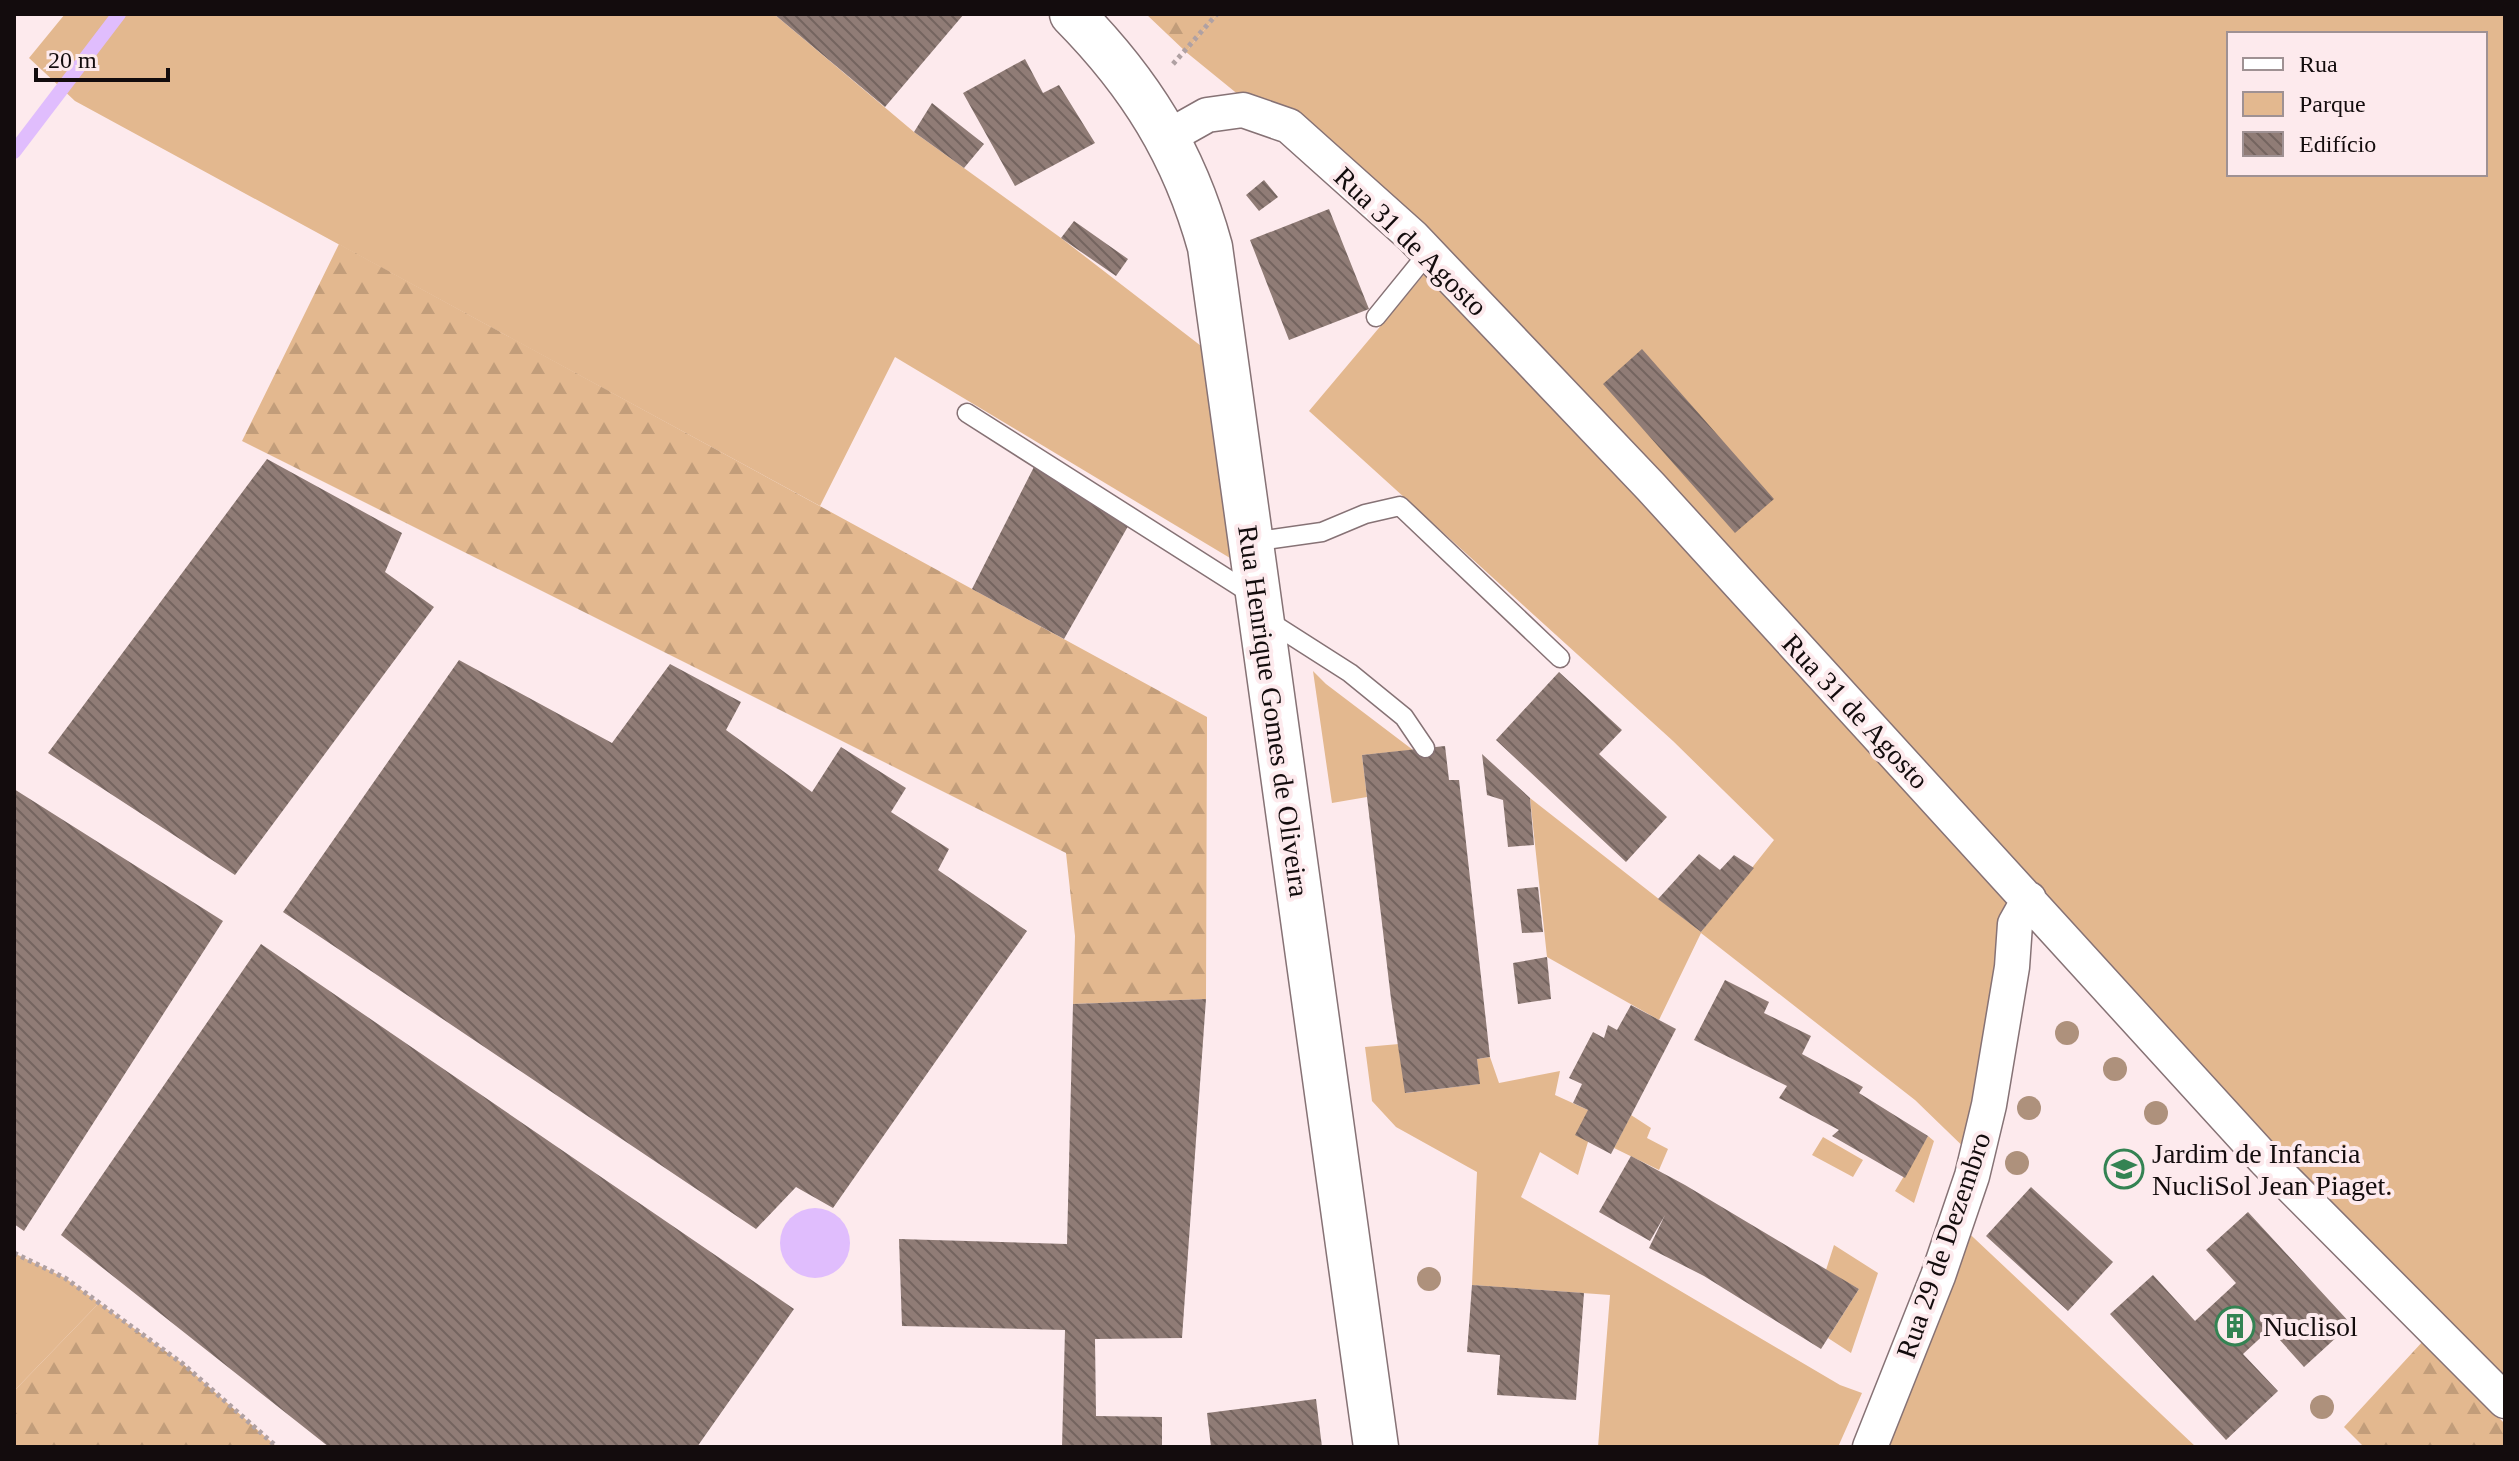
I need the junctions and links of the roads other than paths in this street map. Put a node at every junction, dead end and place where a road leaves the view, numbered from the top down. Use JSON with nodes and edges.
{"nodes":[{"id":1,"x":1072,"y":14,"type":"edge"},
{"id":2,"x":1166,"y":138,"type":"junction"},
{"id":3,"x":1428,"y":253,"type":"junction"},
{"id":4,"x":1376,"y":317,"type":"dead end"},
{"id":5,"x":967,"y":413,"type":"dead end"},
{"id":6,"x":1251,"y":542,"type":"junction"},
{"id":7,"x":1260,"y":608,"type":"junction"},
{"id":8,"x":1560,"y":658,"type":"dead end"},
{"id":9,"x":1425,"y":748,"type":"dead end"},
{"id":10,"x":2029,"y":899,"type":"junction"},
{"id":11,"x":2505,"y":1401,"type":"edge"},
{"id":12,"x":1376,"y":1447,"type":"edge"},
{"id":13,"x":1870,"y":1447,"type":"edge"}],
"edges":[{"from":1,"to":2,"type":"street","name":"Rua Henrique Gomes de Oliveira"},
{"from":2,"to":3,"type":"street","name":"Rua 31 de Agosto"},
{"from":2,"to":6,"type":"street","name":"Rua Henrique Gomes de Oliveira"},
{"from":3,"to":4,"type":"lane"},
{"from":3,"to":10,"type":"street","name":"Rua 31 de Agosto"},
{"from":5,"to":7,"type":"lane"},
{"from":6,"to":7,"type":"street","name":"Rua Henrique Gomes de Oliveira"},
{"from":6,"to":8,"type":"lane"},
{"from":7,"to":9,"type":"lane"},
{"from":7,"to":12,"type":"street","name":"Rua Henrique Gomes de Oliveira"},
{"from":10,"to":11,"type":"street","name":"Rua 31 de Agosto"},
{"from":10,"to":13,"type":"street","name":"Rua 29 de Dezembro"}]}
